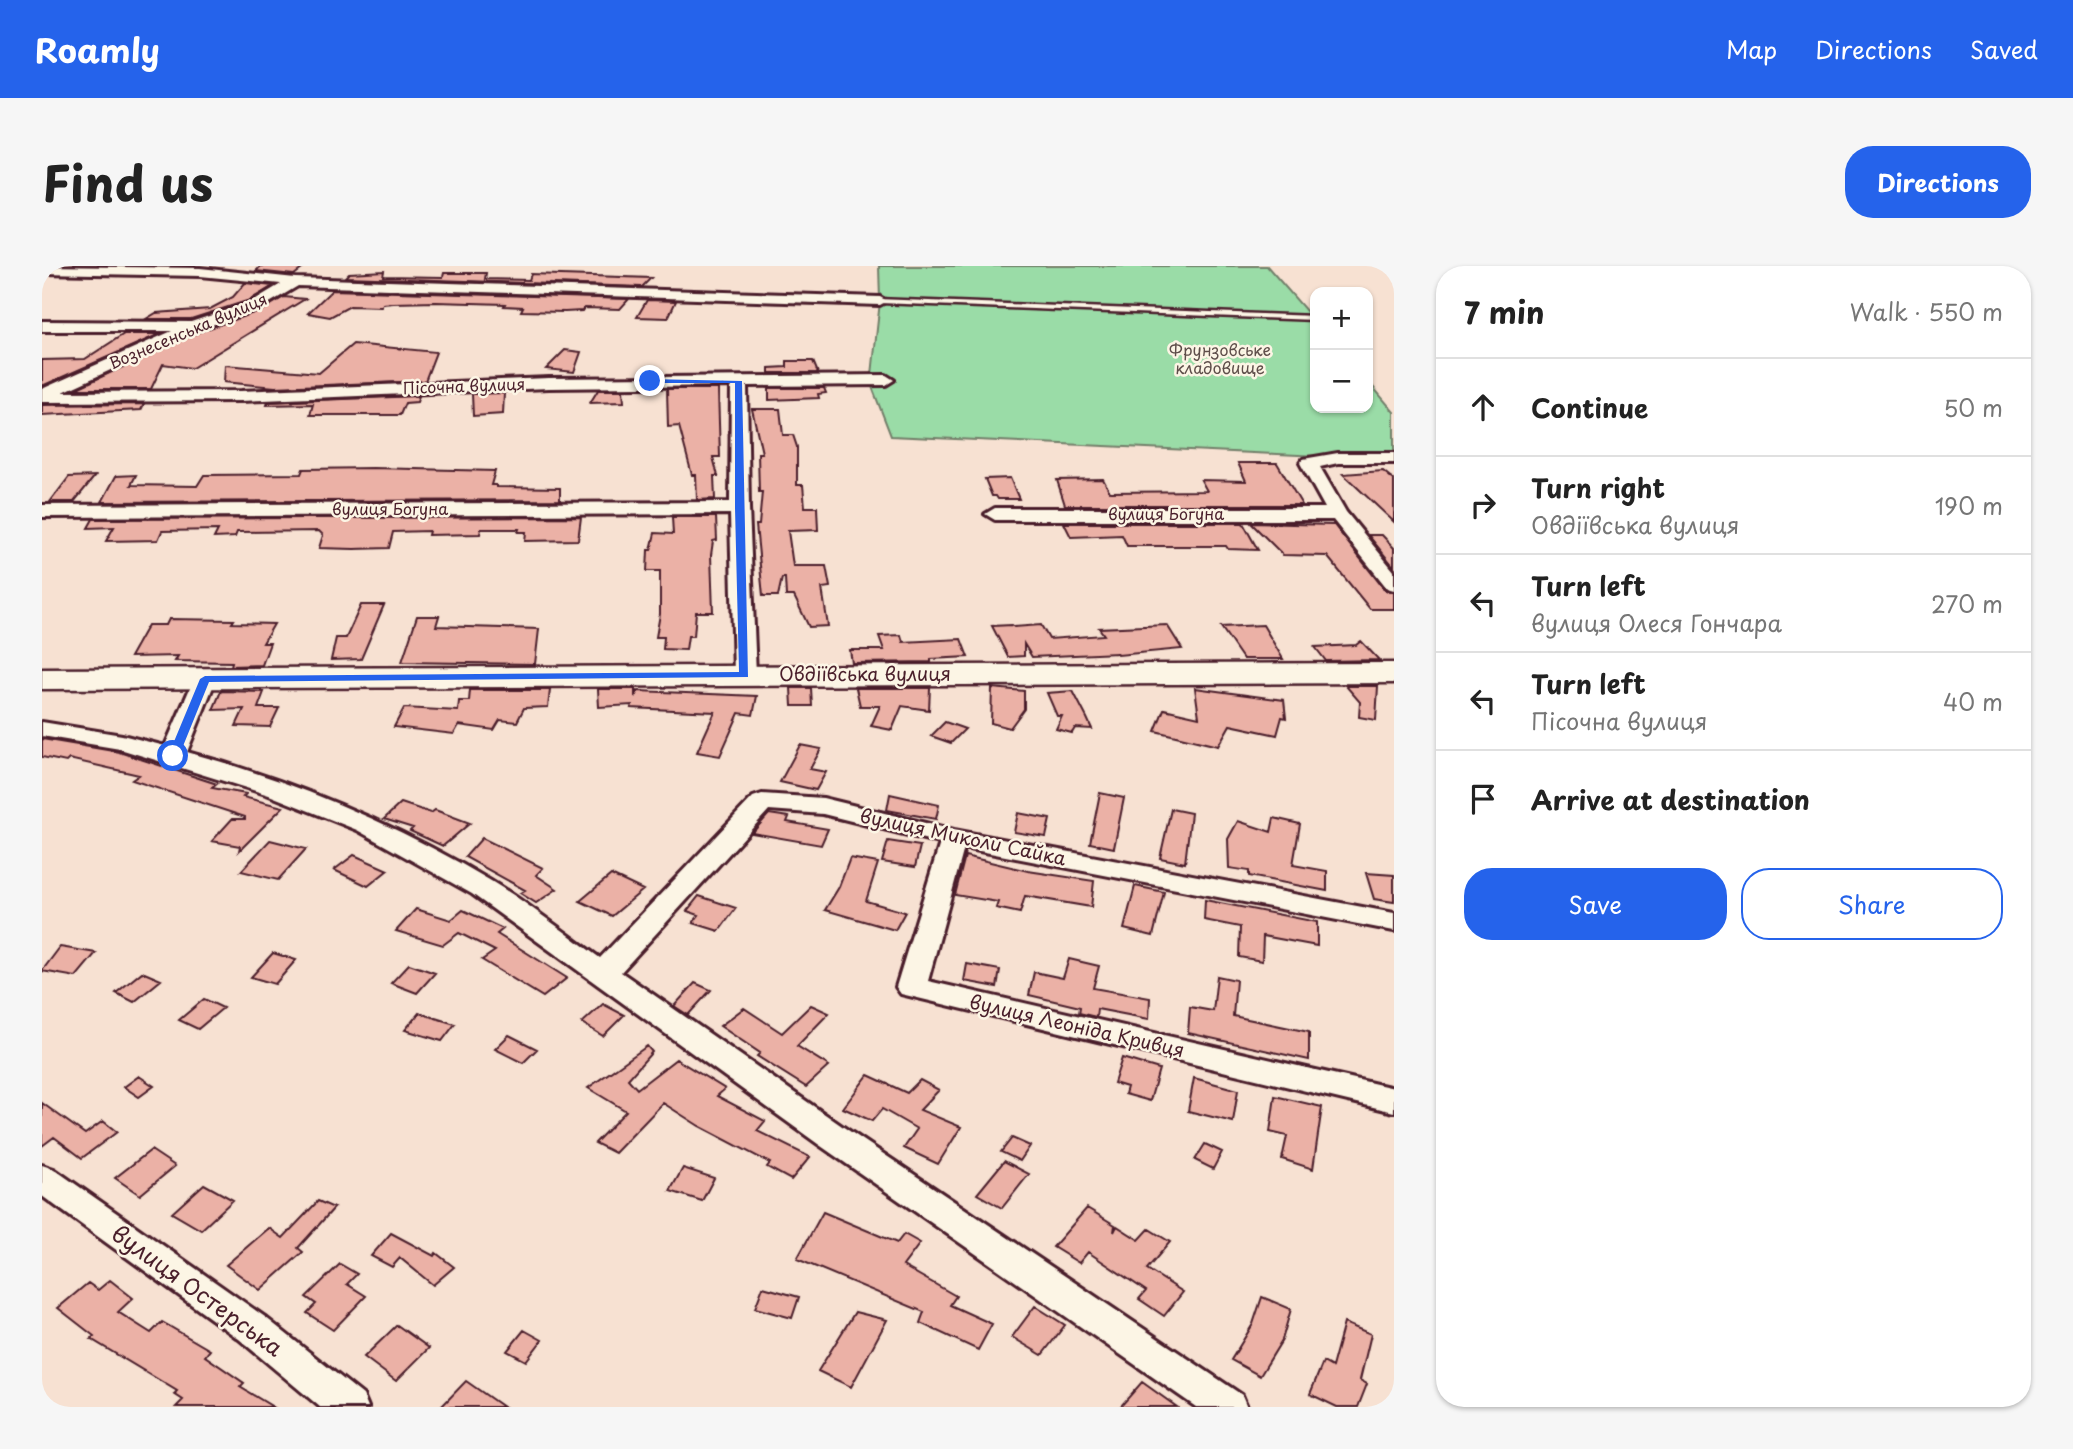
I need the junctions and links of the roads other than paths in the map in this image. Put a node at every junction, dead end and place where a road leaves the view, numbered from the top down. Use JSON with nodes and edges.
{"nodes":[{"id":1,"x":331,"y":266,"type":"edge"},
{"id":2,"x":42,"y":269,"type":"edge"},
{"id":3,"x":295,"y":282,"type":"junction"},
{"id":4,"x":880,"y":301,"type":"joint"},
{"id":5,"x":1310,"y":318,"type":"edge"},
{"id":6,"x":42,"y":326,"type":"edge"},
{"id":7,"x":192,"y":327,"type":"junction"},
{"id":8,"x":886,"y":380,"type":"dead end"},
{"id":9,"x":739,"y":381,"type":"junction"},
{"id":10,"x":42,"y":396,"type":"edge"},
{"id":11,"x":1394,"y":458,"type":"edge"},
{"id":12,"x":739,"y":508,"type":"junction"},
{"id":13,"x":42,"y":511,"type":"edge"},
{"id":14,"x":995,"y":514,"type":"dead end"},
{"id":15,"x":1338,"y":514,"type":"junction"},
{"id":16,"x":1394,"y":584,"type":"edge"},
{"id":17,"x":1394,"y":673,"type":"edge"},
{"id":18,"x":744,"y":675,"type":"junction"},
{"id":19,"x":42,"y":679,"type":"edge"},
{"id":20,"x":205,"y":679,"type":"junction"},
{"id":21,"x":42,"y":729,"type":"edge"},
{"id":22,"x":173,"y":756,"type":"junction"},
{"id":23,"x":954,"y":838,"type":"junction"},
{"id":24,"x":1394,"y":922,"type":"edge"},
{"id":25,"x":603,"y":974,"type":"junction"},
{"id":26,"x":1394,"y":1101,"type":"edge"},
{"id":27,"x":42,"y":1178,"type":"edge"},
{"id":28,"x":349,"y":1407,"type":"edge"},
{"id":29,"x":1228,"y":1407,"type":"edge"}],
"edges":[{"from":1,"to":3,"type":"street","name":"Вознесенська вулиця"},
{"from":2,"to":3,"type":"street"},
{"from":3,"to":4,"type":"street"},
{"from":3,"to":7,"type":"street","name":"Вознесенська вулиця"},
{"from":4,"to":5,"type":"lane"},
{"from":6,"to":7,"type":"street"},
{"from":7,"to":10,"type":"street","name":"Вознесенська вулиця"},
{"from":8,"to":9,"type":"street","name":"Пісочна вулиця"},
{"from":9,"to":10,"type":"street","name":"Пісочна вулиця"},
{"from":9,"to":12,"type":"street"},
{"from":11,"to":15,"type":"street"},
{"from":12,"to":13,"type":"street","name":"вулиця Богуна"},
{"from":12,"to":18,"type":"street"},
{"from":14,"to":15,"type":"street","name":"вулиця Богуна"},
{"from":15,"to":16,"type":"street"},
{"from":17,"to":18,"type":"main road","name":"Овдіївська вулиця"},
{"from":18,"to":20,"type":"main road","name":"Овдіївська вулиця"},
{"from":19,"to":20,"type":"main road","name":"Овдіївська вулиця"},
{"from":20,"to":22,"type":"street"},
{"from":21,"to":22,"type":"street"},
{"from":22,"to":25,"type":"street"},
{"from":23,"to":24,"type":"street","name":"вулиця Миколи Сайка"},
{"from":23,"to":25,"type":"street","name":"вулиця Миколи Сайка"},
{"from":23,"to":26,"type":"street","name":"вулиця Леоніда Кривця"},
{"from":25,"to":29,"type":"street"},
{"from":27,"to":28,"type":"street","name":"вулиця Остерська"}]}
